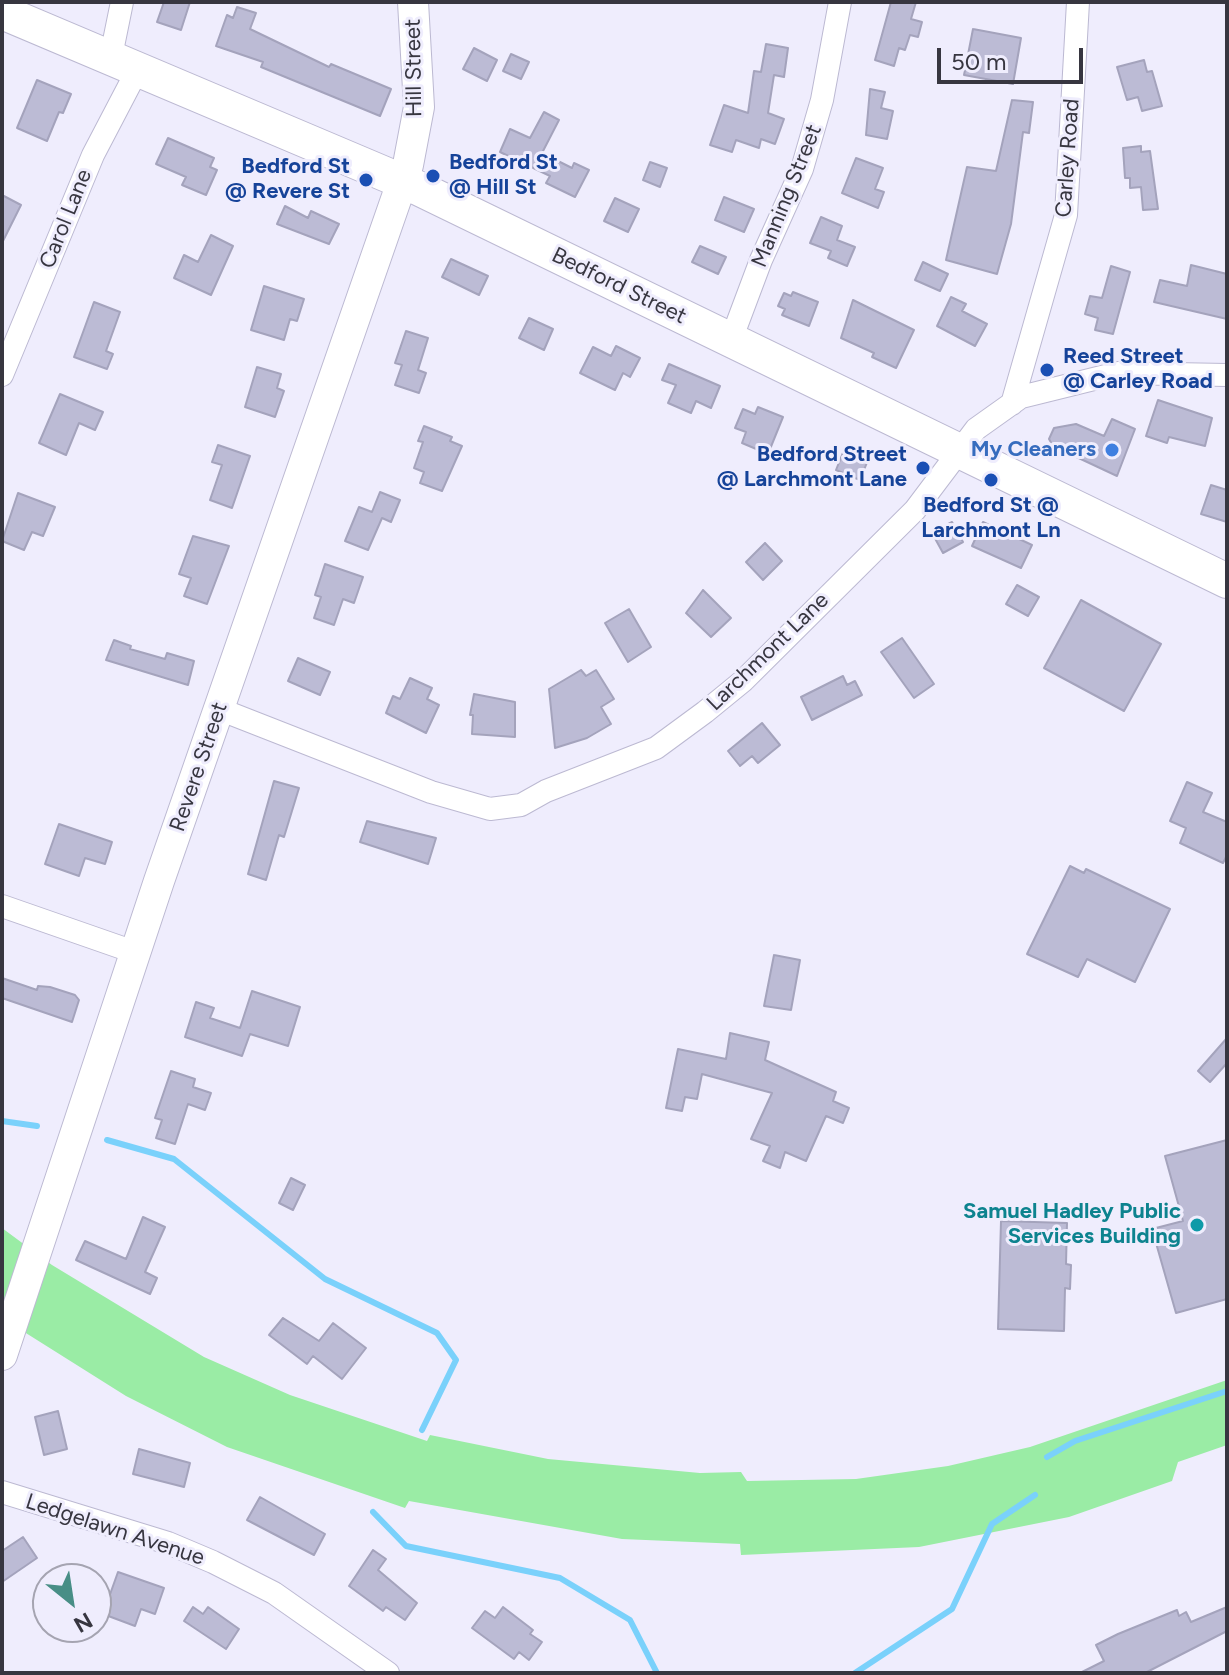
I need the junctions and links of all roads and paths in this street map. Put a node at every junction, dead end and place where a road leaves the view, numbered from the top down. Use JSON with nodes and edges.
{"nodes":[{"id":1,"x":122,"y":2,"type":"edge"},
{"id":2,"x":413,"y":2,"type":"edge"},
{"id":3,"x":840,"y":2,"type":"edge"},
{"id":4,"x":1078,"y":2,"type":"edge"},
{"id":5,"x":2,"y":12,"type":"edge"},
{"id":6,"x":125,"y":62,"type":"junction"},
{"id":7,"x":402,"y":181,"type":"junction"},
{"id":8,"x":731,"y":340,"type":"junction"},
{"id":9,"x":2,"y":375,"type":"edge"},
{"id":10,"x":1227,"y":375,"type":"edge"},
{"id":11,"x":1012,"y":404,"type":"junction"},
{"id":12,"x":959,"y":450,"type":"junction"},
{"id":13,"x":1227,"y":581,"type":"edge"},
{"id":14,"x":219,"y":709,"type":"junction"},
{"id":15,"x":2,"y":906,"type":"edge"},
{"id":16,"x":137,"y":953,"type":"junction"},
{"id":17,"x":2,"y":1355,"type":"edge"},
{"id":18,"x":2,"y":1492,"type":"edge"},
{"id":19,"x":388,"y":1673,"type":"edge"}],
"edges":[{"from":1,"to":6,"type":"street","name":"Carol Lane"},
{"from":2,"to":7,"type":"street","name":"Hill Street"},
{"from":3,"to":8,"type":"street","name":"Manning Street"},
{"from":4,"to":11,"type":"street","name":"Carley Road"},
{"from":5,"to":6,"type":"main road","name":"Bedford Street"},
{"from":6,"to":7,"type":"main road","name":"Bedford Street"},
{"from":6,"to":9,"type":"street","name":"Carol Lane"},
{"from":7,"to":8,"type":"main road","name":"Bedford Street"},
{"from":7,"to":14,"type":"street","name":"Revere Street"},
{"from":8,"to":12,"type":"main road","name":"Bedford Street"},
{"from":10,"to":11,"type":"street","name":"Larchmont Lane"},
{"from":11,"to":12,"type":"street","name":"Larchmont Lane"},
{"from":12,"to":13,"type":"main road","name":"Bedford Street"},
{"from":12,"to":14,"type":"street","name":"Larchmont Lane"},
{"from":14,"to":16,"type":"street","name":"Revere Street"},
{"from":15,"to":16,"type":"street"},
{"from":16,"to":17,"type":"street","name":"Revere Street"},
{"from":18,"to":19,"type":"street","name":"Ledgelawn Avenue"}]}
